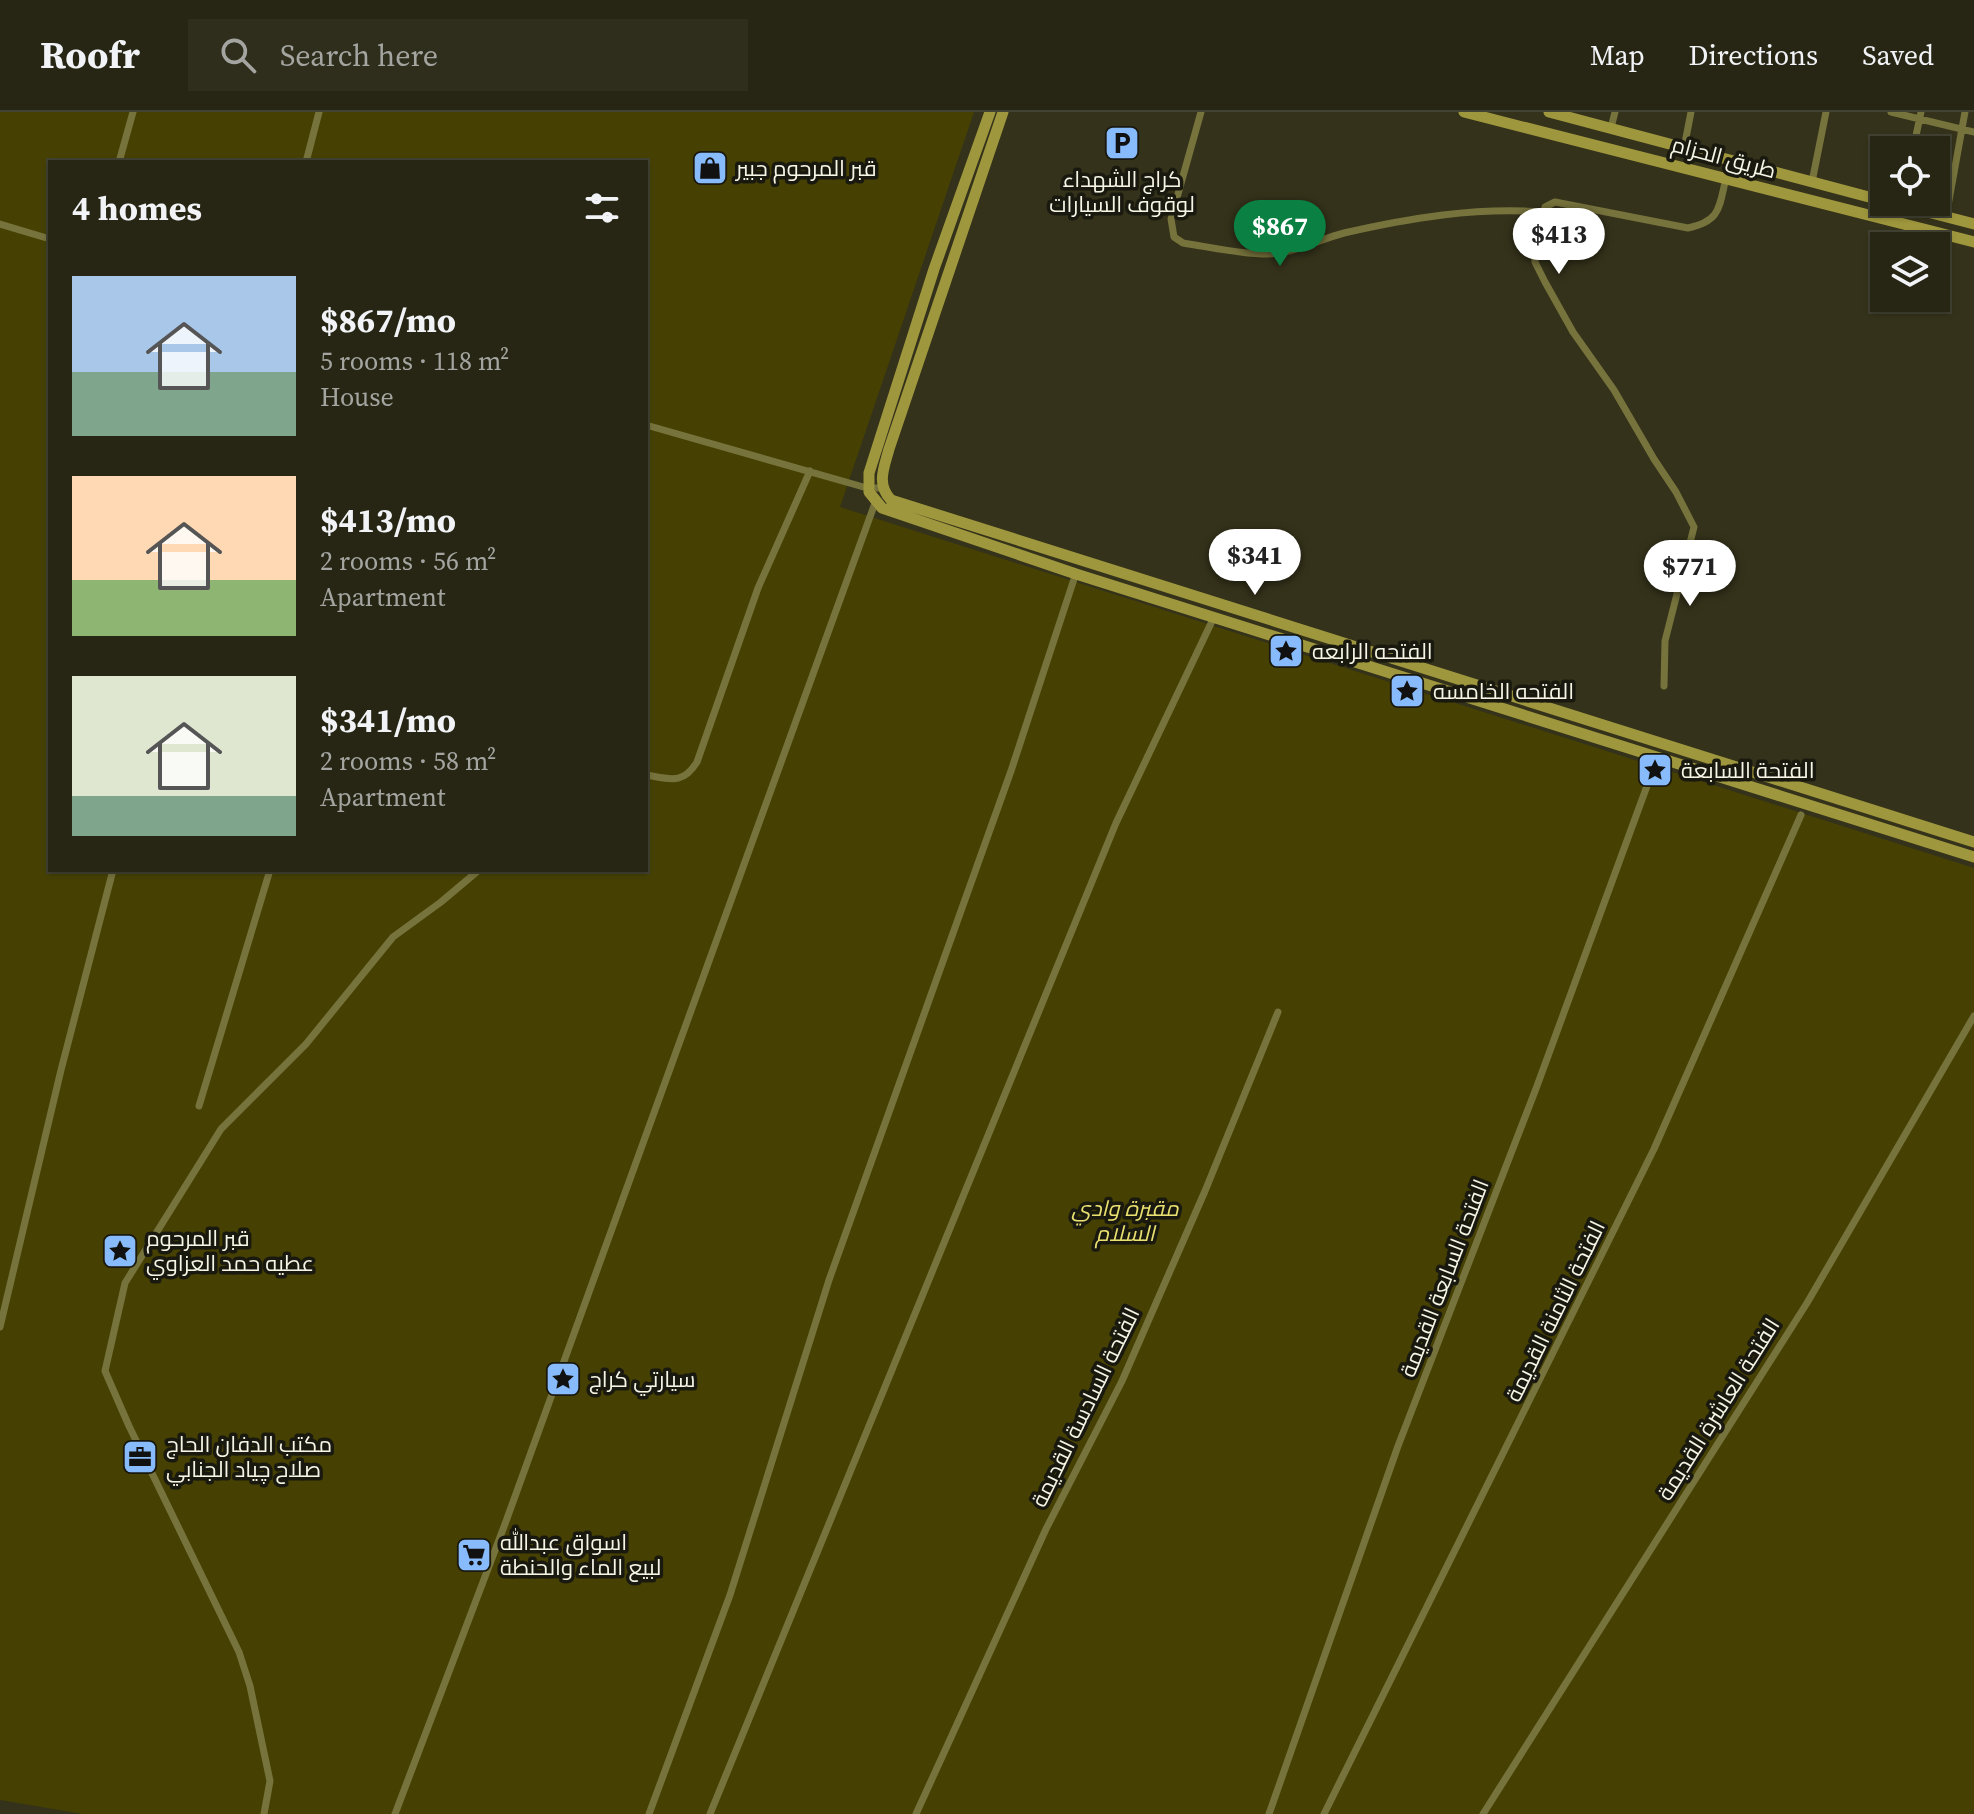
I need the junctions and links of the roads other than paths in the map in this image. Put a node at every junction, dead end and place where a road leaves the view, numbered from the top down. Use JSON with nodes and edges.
{"nodes":[{"id":1,"x":133,"y":112,"type":"edge"},
{"id":2,"x":319,"y":112,"type":"edge"},
{"id":3,"x":990,"y":112,"type":"edge"},
{"id":4,"x":1003,"y":112,"type":"edge"},
{"id":5,"x":1201,"y":112,"type":"edge"},
{"id":6,"x":1464,"y":112,"type":"edge"},
{"id":7,"x":1549,"y":112,"type":"edge"},
{"id":8,"x":1615,"y":112,"type":"edge"},
{"id":9,"x":1691,"y":112,"type":"edge"},
{"id":10,"x":1826,"y":112,"type":"edge"},
{"id":11,"x":1891,"y":112,"type":"edge"},
{"id":12,"x":1965,"y":112,"type":"edge"},
{"id":13,"x":1920,"y":115,"type":"edge"},
{"id":14,"x":1611,"y":128,"type":"junction"},
{"id":15,"x":1962,"y":129,"type":"junction"},
{"id":16,"x":1974,"y":132,"type":"edge"},
{"id":17,"x":1916,"y":136,"type":"edge"},
{"id":18,"x":1682,"y":147,"type":"junction"},
{"id":19,"x":120,"y":160,"type":"edge"},
{"id":20,"x":307,"y":160,"type":"edge"},
{"id":21,"x":1741,"y":163,"type":"junction"},
{"id":22,"x":1675,"y":164,"type":"junction"},
{"id":23,"x":1726,"y":178,"type":"junction"},
{"id":24,"x":1739,"y":182,"type":"junction"},
{"id":25,"x":1812,"y":182,"type":"junction"},
{"id":26,"x":1870,"y":197,"type":"edge"},
{"id":27,"x":1543,"y":212,"type":"junction"},
{"id":28,"x":1943,"y":216,"type":"edge"},
{"id":29,"x":1946,"y":217,"type":"junction"},
{"id":30,"x":0,"y":224,"type":"edge"},
{"id":31,"x":1974,"y":224,"type":"edge"},
{"id":32,"x":48,"y":238,"type":"edge"},
{"id":33,"x":1974,"y":242,"type":"edge"},
{"id":34,"x":940,"y":250,"type":"junction"},
{"id":35,"x":954,"y":256,"type":"junction"},
{"id":36,"x":934,"y":269,"type":"junction"},
{"id":37,"x":948,"y":274,"type":"junction"},
{"id":38,"x":648,"y":426,"type":"edge"},
{"id":39,"x":810,"y":471,"type":"junction"},
{"id":40,"x":867,"y":488,"type":"junction"},
{"id":41,"x":883,"y":489,"type":"junction"},
{"id":42,"x":875,"y":503,"type":"junction"},
{"id":43,"x":1076,"y":573,"type":"junction"},
{"id":44,"x":1165,"y":587,"type":"junction"},
{"id":45,"x":1195,"y":597,"type":"junction"},
{"id":46,"x":1159,"y":600,"type":"junction"},
{"id":47,"x":1192,"y":610,"type":"junction"},
{"id":48,"x":1214,"y":617,"type":"junction"},
{"id":49,"x":1425,"y":669,"type":"junction"},
{"id":50,"x":1450,"y":677,"type":"junction"},
{"id":51,"x":1420,"y":682,"type":"junction"},
{"id":52,"x":1664,"y":686,"type":"dead end"},
{"id":53,"x":1448,"y":691,"type":"junction"},
{"id":54,"x":1658,"y":756,"type":"junction"},
{"id":55,"x":648,"y":775,"type":"edge"},
{"id":56,"x":1801,"y":815,"type":"dead end"},
{"id":57,"x":1974,"y":842,"type":"edge"},
{"id":58,"x":1974,"y":857,"type":"edge"},
{"id":59,"x":112,"y":872,"type":"edge"},
{"id":60,"x":269,"y":872,"type":"edge"},
{"id":61,"x":477,"y":872,"type":"edge"},
{"id":62,"x":1278,"y":1012,"type":"dead end"},
{"id":63,"x":1974,"y":1016,"type":"edge"},
{"id":64,"x":199,"y":1106,"type":"dead end"},
{"id":65,"x":0,"y":1327,"type":"edge"},
{"id":66,"x":264,"y":1814,"type":"edge"},
{"id":67,"x":395,"y":1814,"type":"edge"},
{"id":68,"x":649,"y":1814,"type":"edge"},
{"id":69,"x":710,"y":1814,"type":"edge"},
{"id":70,"x":916,"y":1814,"type":"edge"},
{"id":71,"x":1269,"y":1814,"type":"edge"},
{"id":72,"x":1324,"y":1814,"type":"edge"},
{"id":73,"x":1483,"y":1814,"type":"edge"}],
"edges":[{"from":1,"to":19,"type":"street"},
{"from":2,"to":20,"type":"street"},
{"from":3,"to":34,"type":"street"},
{"from":4,"to":35,"type":"street"},
{"from":5,"to":27,"type":"street"},
{"from":6,"to":22,"type":"street","name":"طريق الحزام"},
{"from":7,"to":14,"type":"street","name":"طريق الحزام"},
{"from":8,"to":14,"type":"street"},
{"from":9,"to":18,"type":"street"},
{"from":10,"to":25,"type":"street"},
{"from":11,"to":13,"type":"street"},
{"from":12,"to":15,"type":"street"},
{"from":13,"to":15,"type":"street"},
{"from":13,"to":17,"type":"street"},
{"from":14,"to":18,"type":"street","name":"طريق الحزام"},
{"from":15,"to":16,"type":"street"},
{"from":15,"to":29,"type":"street"},
{"from":18,"to":21,"type":"street","name":"طريق الحزام"},
{"from":18,"to":22,"type":"street"},
{"from":21,"to":24,"type":"street"},
{"from":21,"to":25,"type":"street","name":"طريق الحزام"},
{"from":22,"to":23,"type":"street","name":"طريق الحزام"},
{"from":23,"to":24,"type":"street","name":"طريق الحزام"},
{"from":23,"to":27,"type":"street"},
{"from":24,"to":33,"type":"street","name":"طريق الحزام"},
{"from":25,"to":26,"type":"street","name":"طريق الحزام"},
{"from":27,"to":52,"type":"street"},
{"from":28,"to":29,"type":"street","name":"طريق الحزام"},
{"from":29,"to":31,"type":"street","name":"طريق الحزام"},
{"from":30,"to":32,"type":"street"},
{"from":34,"to":35,"type":"street"},
{"from":34,"to":36,"type":"street"},
{"from":35,"to":37,"type":"street"},
{"from":36,"to":37,"type":"street"},
{"from":36,"to":40,"type":"street"},
{"from":37,"to":41,"type":"street"},
{"from":38,"to":39,"type":"street"},
{"from":39,"to":40,"type":"street"},
{"from":39,"to":55,"type":"street"},
{"from":40,"to":41,"type":"street"},
{"from":40,"to":42,"type":"street"},
{"from":41,"to":42,"type":"street"},
{"from":41,"to":44,"type":"street"},
{"from":42,"to":43,"type":"street"},
{"from":42,"to":67,"type":"street"},
{"from":43,"to":46,"type":"street"},
{"from":43,"to":68,"type":"street"},
{"from":44,"to":45,"type":"street"},
{"from":44,"to":46,"type":"street"},
{"from":45,"to":47,"type":"street"},
{"from":45,"to":49,"type":"street"},
{"from":46,"to":47,"type":"street"},
{"from":47,"to":48,"type":"street"},
{"from":48,"to":51,"type":"street"},
{"from":48,"to":69,"type":"street"},
{"from":49,"to":50,"type":"street"},
{"from":49,"to":51,"type":"street"},
{"from":50,"to":53,"type":"street"},
{"from":50,"to":57,"type":"street"},
{"from":51,"to":53,"type":"street"},
{"from":53,"to":54,"type":"street"},
{"from":54,"to":58,"type":"street"},
{"from":54,"to":71,"type":"street","name":"الفتحة السابعة القديمة"},
{"from":56,"to":72,"type":"street","name":"الفتحة الثامنة القديمة"},
{"from":59,"to":65,"type":"street"},
{"from":60,"to":64,"type":"street"},
{"from":61,"to":66,"type":"street"},
{"from":62,"to":70,"type":"street","name":"الفتحة السادسة القديمة"},
{"from":63,"to":73,"type":"street","name":"الفتحة العاشرة القديمة"}]}
